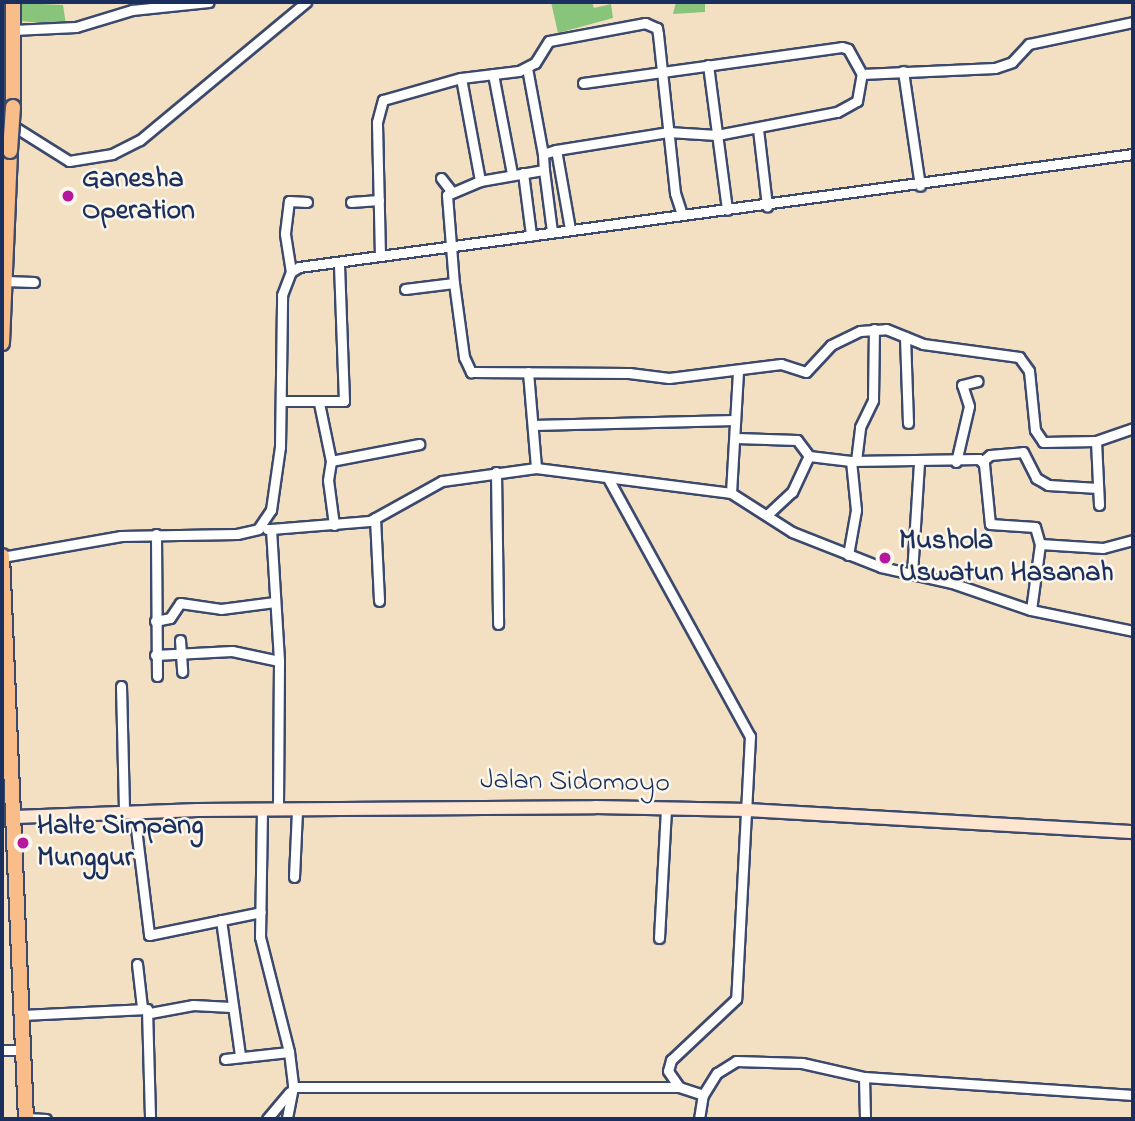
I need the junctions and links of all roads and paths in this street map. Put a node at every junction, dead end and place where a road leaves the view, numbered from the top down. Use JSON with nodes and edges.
{"nodes":[{"id":1,"x":13,"y":2,"type":"edge"},
{"id":2,"x":209,"y":2,"type":"edge"},
{"id":3,"x":306,"y":2,"type":"edge"},
{"id":4,"x":126,"y":6,"type":"edge"},
{"id":5,"x":1133,"y":22,"type":"edge"},
{"id":6,"x":9,"y":24,"type":"edge"},
{"id":7,"x":708,"y":65,"type":"junction"},
{"id":8,"x":527,"y":68,"type":"junction"},
{"id":9,"x":664,"y":70,"type":"junction"},
{"id":10,"x":903,"y":71,"type":"junction"},
{"id":11,"x":492,"y":74,"type":"junction"},
{"id":12,"x":862,"y":74,"type":"junction"},
{"id":13,"x":461,"y":78,"type":"junction"},
{"id":14,"x":583,"y":83,"type":"dead end"},
{"id":15,"x":2,"y":119,"type":"edge"},
{"id":16,"x":758,"y":129,"type":"junction"},
{"id":17,"x":668,"y":132,"type":"junction"},
{"id":18,"x":717,"y":135,"type":"junction"},
{"id":19,"x":556,"y":150,"type":"junction"},
{"id":20,"x":543,"y":154,"type":"junction"},
{"id":21,"x":1133,"y":154,"type":"edge"},
{"id":22,"x":544,"y":170,"type":"junction"},
{"id":23,"x":523,"y":173,"type":"junction"},
{"id":24,"x":512,"y":174,"type":"junction"},
{"id":25,"x":441,"y":178,"type":"dead end"},
{"id":26,"x":5,"y":181,"type":"edge"},
{"id":27,"x":480,"y":181,"type":"junction"},
{"id":28,"x":920,"y":186,"type":"junction"},
{"id":29,"x":451,"y":191,"type":"junction"},
{"id":30,"x":379,"y":200,"type":"junction"},
{"id":31,"x":307,"y":202,"type":"dead end"},
{"id":32,"x":351,"y":202,"type":"dead end"},
{"id":33,"x":767,"y":206,"type":"junction"},
{"id":34,"x":727,"y":209,"type":"junction"},
{"id":35,"x":682,"y":215,"type":"junction"},
{"id":36,"x":570,"y":229,"type":"junction"},
{"id":37,"x":552,"y":232,"type":"junction"},
{"id":38,"x":531,"y":235,"type":"junction"},
{"id":39,"x":450,"y":247,"type":"junction"},
{"id":40,"x":380,"y":256,"type":"junction"},
{"id":41,"x":340,"y":262,"type":"junction"},
{"id":42,"x":291,"y":272,"type":"junction"},
{"id":43,"x":3,"y":276,"type":"edge"},
{"id":44,"x":34,"y":282,"type":"dead end"},
{"id":45,"x":454,"y":283,"type":"junction"},
{"id":46,"x":405,"y":289,"type":"dead end"},
{"id":47,"x":874,"y":330,"type":"junction"},
{"id":48,"x":905,"y":337,"type":"junction"},
{"id":49,"x":2,"y":343,"type":"edge"},
{"id":50,"x":738,"y":370,"type":"junction"},
{"id":51,"x":528,"y":372,"type":"junction"},
{"id":52,"x":978,"y":381,"type":"dead end"},
{"id":53,"x":283,"y":401,"type":"junction"},
{"id":54,"x":319,"y":403,"type":"junction"},
{"id":55,"x":908,"y":423,"type":"dead end"},
{"id":56,"x":533,"y":425,"type":"junction"},
{"id":57,"x":735,"y":429,"type":"junction"},
{"id":58,"x":1133,"y":430,"type":"edge"},
{"id":59,"x":1096,"y":441,"type":"junction"},
{"id":60,"x":419,"y":444,"type":"dead end"},
{"id":61,"x":809,"y":456,"type":"junction"},
{"id":62,"x":331,"y":461,"type":"junction"},
{"id":63,"x":854,"y":461,"type":"junction"},
{"id":64,"x":983,"y":461,"type":"junction"},
{"id":65,"x":919,"y":462,"type":"junction"},
{"id":66,"x":956,"y":462,"type":"junction"},
{"id":67,"x":536,"y":468,"type":"junction"},
{"id":68,"x":496,"y":472,"type":"junction"},
{"id":69,"x":609,"y":480,"type":"junction"},
{"id":70,"x":1098,"y":488,"type":"junction"},
{"id":71,"x":731,"y":493,"type":"junction"},
{"id":72,"x":1099,"y":505,"type":"dead end"},
{"id":73,"x":768,"y":514,"type":"junction"},
{"id":74,"x":375,"y":519,"type":"junction"},
{"id":75,"x":334,"y":525,"type":"junction"},
{"id":76,"x":258,"y":529,"type":"junction"},
{"id":77,"x":271,"y":529,"type":"junction"},
{"id":78,"x":156,"y":534,"type":"junction"},
{"id":79,"x":1133,"y":540,"type":"edge"},
{"id":80,"x":1040,"y":544,"type":"junction"},
{"id":81,"x":848,"y":555,"type":"junction"},
{"id":82,"x":2,"y":557,"type":"edge"},
{"id":83,"x":912,"y":574,"type":"junction"},
{"id":84,"x":379,"y":601,"type":"dead end"},
{"id":85,"x":275,"y":602,"type":"junction"},
{"id":86,"x":1031,"y":610,"type":"junction"},
{"id":87,"x":155,"y":621,"type":"junction"},
{"id":88,"x":498,"y":624,"type":"dead end"},
{"id":89,"x":1133,"y":631,"type":"edge"},
{"id":90,"x":180,"y":640,"type":"dead end"},
{"id":91,"x":181,"y":654,"type":"junction"},
{"id":92,"x":155,"y":655,"type":"junction"},
{"id":93,"x":279,"y":661,"type":"junction"},
{"id":94,"x":182,"y":672,"type":"dead end"},
{"id":95,"x":157,"y":676,"type":"dead end"},
{"id":96,"x":121,"y":687,"type":"dead end"},
{"id":97,"x":666,"y":809,"type":"junction"},
{"id":98,"x":262,"y":810,"type":"junction"},
{"id":99,"x":278,"y":810,"type":"junction"},
{"id":100,"x":297,"y":810,"type":"junction"},
{"id":101,"x":749,"y":810,"type":"junction"},
{"id":102,"x":129,"y":813,"type":"junction"},
{"id":103,"x":8,"y":817,"type":"edge"},
{"id":104,"x":1133,"y":832,"type":"edge"},
{"id":105,"x":294,"y":877,"type":"dead end"},
{"id":106,"x":261,"y":912,"type":"junction"},
{"id":107,"x":221,"y":920,"type":"junction"},
{"id":108,"x":659,"y":938,"type":"dead end"},
{"id":109,"x":137,"y":964,"type":"dead end"},
{"id":110,"x":231,"y":1007,"type":"junction"},
{"id":111,"x":146,"y":1010,"type":"junction"},
{"id":112,"x":22,"y":1015,"type":"junction"},
{"id":113,"x":2,"y":1050,"type":"edge"},
{"id":114,"x":23,"y":1050,"type":"junction"},
{"id":115,"x":289,"y":1052,"type":"junction"},
{"id":116,"x":240,"y":1056,"type":"junction"},
{"id":117,"x":225,"y":1059,"type":"dead end"},
{"id":118,"x":864,"y":1077,"type":"junction"},
{"id":119,"x":293,"y":1087,"type":"junction"},
{"id":120,"x":679,"y":1087,"type":"junction"},
{"id":121,"x":703,"y":1095,"type":"junction"},
{"id":122,"x":1133,"y":1095,"type":"edge"},
{"id":123,"x":26,"y":1119,"type":"edge"},
{"id":124,"x":46,"y":1119,"type":"edge"},
{"id":125,"x":150,"y":1119,"type":"edge"},
{"id":126,"x":267,"y":1119,"type":"edge"},
{"id":127,"x":287,"y":1119,"type":"edge"},
{"id":128,"x":699,"y":1119,"type":"edge"},
{"id":129,"x":865,"y":1119,"type":"edge"}],
"edges":[{"from":1,"to":6,"type":"main road"},
{"from":2,"to":4,"type":"street"},
{"from":3,"to":15,"type":"street"},
{"from":4,"to":6,"type":"street"},
{"from":5,"to":10,"type":"street"},
{"from":6,"to":26,"type":"main road","bridge":true},
{"from":7,"to":9,"type":"street"},
{"from":7,"to":12,"type":"street"},
{"from":7,"to":18,"type":"street"},
{"from":8,"to":9,"type":"street"},
{"from":8,"to":11,"type":"street"},
{"from":8,"to":20,"type":"street"},
{"from":9,"to":14,"type":"street"},
{"from":9,"to":17,"type":"street"},
{"from":10,"to":12,"type":"street"},
{"from":10,"to":28,"type":"street"},
{"from":11,"to":13,"type":"street"},
{"from":11,"to":24,"type":"street"},
{"from":12,"to":16,"type":"street"},
{"from":13,"to":27,"type":"street"},
{"from":13,"to":30,"type":"street"},
{"from":16,"to":18,"type":"street"},
{"from":16,"to":33,"type":"street"},
{"from":17,"to":18,"type":"street"},
{"from":17,"to":19,"type":"street"},
{"from":17,"to":35,"type":"street"},
{"from":18,"to":34,"type":"street"},
{"from":19,"to":20,"type":"street"},
{"from":19,"to":36,"type":"street"},
{"from":20,"to":22,"type":"street"},
{"from":21,"to":28,"type":"street"},
{"from":22,"to":23,"type":"street"},
{"from":22,"to":37,"type":"street"},
{"from":23,"to":24,"type":"street"},
{"from":23,"to":38,"type":"street"},
{"from":24,"to":27,"type":"street"},
{"from":25,"to":29,"type":"street"},
{"from":26,"to":43,"type":"main road"},
{"from":27,"to":29,"type":"street"},
{"from":28,"to":33,"type":"street"},
{"from":29,"to":39,"type":"street"},
{"from":30,"to":32,"type":"street"},
{"from":30,"to":40,"type":"street"},
{"from":31,"to":42,"type":"street"},
{"from":33,"to":34,"type":"street"},
{"from":34,"to":35,"type":"street"},
{"from":35,"to":36,"type":"street"},
{"from":36,"to":37,"type":"street"},
{"from":37,"to":38,"type":"street"},
{"from":38,"to":39,"type":"street"},
{"from":39,"to":40,"type":"street"},
{"from":39,"to":45,"type":"street"},
{"from":40,"to":41,"type":"street"},
{"from":41,"to":42,"type":"street"},
{"from":41,"to":54,"type":"street"},
{"from":42,"to":53,"type":"street"},
{"from":43,"to":44,"type":"street"},
{"from":43,"to":49,"type":"main road"},
{"from":45,"to":46,"type":"street"},
{"from":45,"to":51,"type":"street"},
{"from":47,"to":48,"type":"street"},
{"from":47,"to":50,"type":"street"},
{"from":47,"to":63,"type":"street"},
{"from":48,"to":55,"type":"street"},
{"from":48,"to":59,"type":"street"},
{"from":50,"to":51,"type":"street"},
{"from":50,"to":57,"type":"street"},
{"from":51,"to":56,"type":"street"},
{"from":52,"to":66,"type":"street"},
{"from":53,"to":54,"type":"street"},
{"from":53,"to":76,"type":"street"},
{"from":54,"to":62,"type":"street"},
{"from":56,"to":57,"type":"street"},
{"from":56,"to":67,"type":"street"},
{"from":57,"to":61,"type":"street"},
{"from":57,"to":71,"type":"street"},
{"from":58,"to":59,"type":"street"},
{"from":59,"to":70,"type":"street"},
{"from":60,"to":62,"type":"street"},
{"from":61,"to":63,"type":"street"},
{"from":61,"to":73,"type":"street"},
{"from":62,"to":75,"type":"street"},
{"from":63,"to":65,"type":"street"},
{"from":63,"to":81,"type":"street"},
{"from":64,"to":66,"type":"street"},
{"from":64,"to":70,"type":"street"},
{"from":64,"to":80,"type":"street"},
{"from":65,"to":66,"type":"street"},
{"from":65,"to":83,"type":"street"},
{"from":67,"to":68,"type":"street"},
{"from":67,"to":69,"type":"street"},
{"from":68,"to":74,"type":"street"},
{"from":68,"to":88,"type":"street"},
{"from":69,"to":71,"type":"street"},
{"from":69,"to":101,"type":"street"},
{"from":70,"to":72,"type":"street"},
{"from":71,"to":73,"type":"street"},
{"from":73,"to":81,"type":"street"},
{"from":74,"to":75,"type":"street"},
{"from":74,"to":84,"type":"street"},
{"from":75,"to":77,"type":"street"},
{"from":76,"to":77,"type":"street"},
{"from":76,"to":78,"type":"street"},
{"from":77,"to":85,"type":"street"},
{"from":78,"to":82,"type":"street"},
{"from":78,"to":87,"type":"street"},
{"from":79,"to":80,"type":"street"},
{"from":80,"to":86,"type":"street"},
{"from":81,"to":83,"type":"street"},
{"from":82,"to":103,"type":"main road"},
{"from":83,"to":86,"type":"street"},
{"from":85,"to":87,"type":"street"},
{"from":85,"to":93,"type":"street"},
{"from":86,"to":89,"type":"street"},
{"from":87,"to":92,"type":"street"},
{"from":90,"to":91,"type":"street"},
{"from":91,"to":92,"type":"street"},
{"from":91,"to":93,"type":"street"},
{"from":91,"to":94,"type":"street"},
{"from":92,"to":95,"type":"street"},
{"from":93,"to":99,"type":"street"},
{"from":96,"to":102,"type":"street"},
{"from":97,"to":100,"type":"main road","name":"Jalan Sidomoyo"},
{"from":97,"to":101,"type":"main road","name":"Jalan Sidomoyo"},
{"from":97,"to":108,"type":"street"},
{"from":98,"to":99,"type":"main road","name":"Jalan Sidomoyo"},
{"from":98,"to":102,"type":"main road","name":"Jalan Sidomoyo"},
{"from":98,"to":106,"type":"street"},
{"from":99,"to":100,"type":"main road","name":"Jalan Sidomoyo"},
{"from":100,"to":105,"type":"street"},
{"from":101,"to":104,"type":"main road","name":"Jalan Sidomoyo"},
{"from":101,"to":120,"type":"street"},
{"from":102,"to":103,"type":"main road","name":"Jalan Sidomoyo"},
{"from":102,"to":107,"type":"street"},
{"from":103,"to":112,"type":"main road"},
{"from":106,"to":107,"type":"street"},
{"from":106,"to":115,"type":"street"},
{"from":107,"to":110,"type":"street"},
{"from":109,"to":111,"type":"street"},
{"from":110,"to":111,"type":"street"},
{"from":110,"to":116,"type":"street"},
{"from":111,"to":112,"type":"street"},
{"from":111,"to":125,"type":"street"},
{"from":112,"to":114,"type":"main road"},
{"from":113,"to":114,"type":"street"},
{"from":114,"to":123,"type":"main road"},
{"from":115,"to":116,"type":"street"},
{"from":115,"to":119,"type":"street"},
{"from":116,"to":117,"type":"street"},
{"from":118,"to":121,"type":"street"},
{"from":118,"to":122,"type":"street"},
{"from":118,"to":129,"type":"street"},
{"from":119,"to":120,"type":"street"},
{"from":119,"to":126,"type":"street"},
{"from":119,"to":127,"type":"street"},
{"from":120,"to":121,"type":"street"},
{"from":121,"to":128,"type":"street"},
{"from":123,"to":124,"type":"street"}]}
